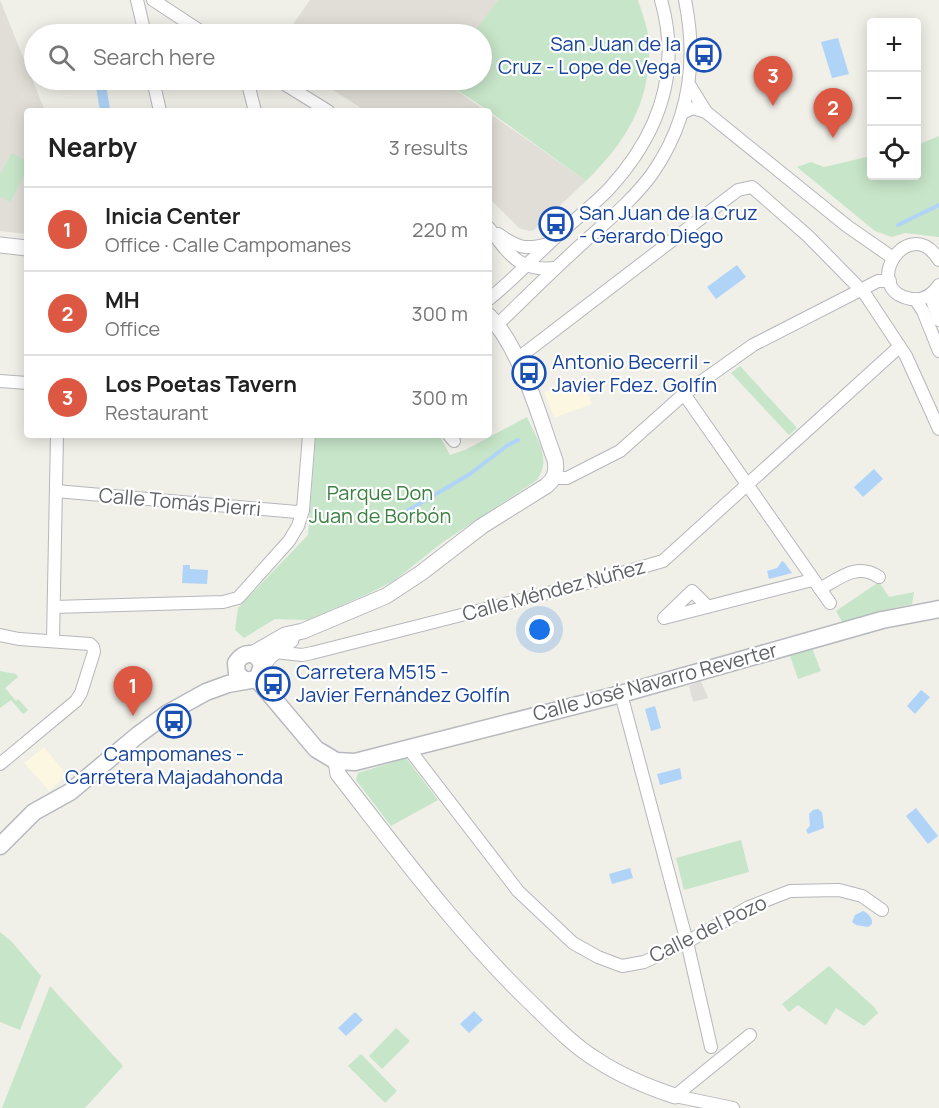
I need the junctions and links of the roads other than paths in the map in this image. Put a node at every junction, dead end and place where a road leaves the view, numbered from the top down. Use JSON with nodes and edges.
{"nodes":[{"id":1,"x":137,"y":0,"type":"edge"},
{"id":2,"x":153,"y":0,"type":"edge"},
{"id":3,"x":661,"y":0,"type":"edge"},
{"id":4,"x":685,"y":0,"type":"edge"},
{"id":5,"x":143,"y":24,"type":"edge"},
{"id":6,"x":190,"y":24,"type":"edge"},
{"id":7,"x":690,"y":86,"type":"junction"},
{"id":8,"x":155,"y":90,"type":"edge"},
{"id":9,"x":249,"y":90,"type":"edge"},
{"id":10,"x":294,"y":90,"type":"edge"},
{"id":11,"x":159,"y":108,"type":"edge"},
{"id":12,"x":254,"y":108,"type":"edge"},
{"id":13,"x":323,"y":108,"type":"edge"},
{"id":14,"x":684,"y":112,"type":"junction"},
{"id":15,"x":706,"y":112,"type":"junction"},
{"id":16,"x":492,"y":230,"type":"edge"},
{"id":17,"x":492,"y":232,"type":"edge"},
{"id":18,"x":549,"y":244,"type":"junction"},
{"id":19,"x":0,"y":245,"type":"edge"},
{"id":20,"x":24,"y":248,"type":"edge"},
{"id":21,"x":510,"y":257,"type":"junction"},
{"id":22,"x":938,"y":257,"type":"edge"},
{"id":23,"x":892,"y":258,"type":"junction"},
{"id":24,"x":526,"y":265,"type":"junction"},
{"id":25,"x":555,"y":268,"type":"junction"},
{"id":26,"x":509,"y":281,"type":"junction"},
{"id":27,"x":890,"y":281,"type":"junction"},
{"id":28,"x":937,"y":288,"type":"edge"},
{"id":29,"x":862,"y":290,"type":"junction"},
{"id":30,"x":492,"y":296,"type":"edge"},
{"id":31,"x":915,"y":299,"type":"junction"},
{"id":32,"x":493,"y":320,"type":"edge"},
{"id":33,"x":939,"y":320,"type":"edge"},
{"id":34,"x":899,"y":347,"type":"junction"},
{"id":35,"x":939,"y":351,"type":"edge"},
{"id":36,"x":517,"y":359,"type":"junction"},
{"id":37,"x":0,"y":381,"type":"edge"},
{"id":38,"x":24,"y":383,"type":"edge"},
{"id":39,"x":684,"y":394,"type":"junction"},
{"id":40,"x":939,"y":429,"type":"edge"},
{"id":41,"x":57,"y":438,"type":"edge"},
{"id":42,"x":309,"y":438,"type":"edge"},
{"id":43,"x":554,"y":478,"type":"junction"},
{"id":44,"x":747,"y":484,"type":"junction"},
{"id":45,"x":57,"y":491,"type":"junction"},
{"id":46,"x":303,"y":510,"type":"junction"},
{"id":47,"x":879,"y":577,"type":"dead end"},
{"id":48,"x":816,"y":584,"type":"junction"},
{"id":49,"x":830,"y":603,"type":"dead end"},
{"id":50,"x":708,"y":607,"type":"dead end"},
{"id":51,"x":54,"y":608,"type":"junction"},
{"id":52,"x":939,"y":609,"type":"edge"},
{"id":53,"x":303,"y":631,"type":"junction"},
{"id":54,"x":0,"y":635,"type":"edge"},
{"id":55,"x":53,"y":640,"type":"junction"},
{"id":56,"x":275,"y":652,"type":"junction"},
{"id":57,"x":254,"y":670,"type":"junction"},
{"id":58,"x":621,"y":694,"type":"junction"},
{"id":59,"x":409,"y":748,"type":"junction"},
{"id":60,"x":336,"y":761,"type":"junction"},
{"id":61,"x":0,"y":764,"type":"edge"},
{"id":62,"x":0,"y":846,"type":"edge"},
{"id":63,"x":882,"y":910,"type":"dead end"},
{"id":64,"x":687,"y":942,"type":"junction"},
{"id":65,"x":750,"y":1035,"type":"dead end"},
{"id":66,"x":711,"y":1047,"type":"dead end"},
{"id":67,"x":675,"y":1096,"type":"junction"},
{"id":68,"x":733,"y":1108,"type":"edge"}],
"edges":[{"from":1,"to":5,"type":"street"},
{"from":2,"to":6,"type":"street"},
{"from":3,"to":18,"type":"street"},
{"from":4,"to":7,"type":"street"},
{"from":7,"to":14,"type":"street"},
{"from":7,"to":15,"type":"street"},
{"from":8,"to":11,"type":"street"},
{"from":9,"to":12,"type":"street"},
{"from":10,"to":13,"type":"street"},
{"from":14,"to":15,"type":"street"},
{"from":14,"to":25,"type":"street"},
{"from":15,"to":23,"type":"street"},
{"from":16,"to":18,"type":"street"},
{"from":17,"to":21,"type":"street"},
{"from":18,"to":24,"type":"street"},
{"from":19,"to":20,"type":"street"},
{"from":21,"to":24,"type":"street"},
{"from":21,"to":26,"type":"street"},
{"from":22,"to":23,"type":"street"},
{"from":23,"to":27,"type":"street"},
{"from":24,"to":25,"type":"street"},
{"from":24,"to":26,"type":"street"},
{"from":25,"to":32,"type":"street"},
{"from":26,"to":30,"type":"street"},
{"from":27,"to":29,"type":"street"},
{"from":27,"to":31,"type":"street"},
{"from":28,"to":31,"type":"street"},
{"from":28,"to":33,"type":"street"},
{"from":29,"to":34,"type":"street"},
{"from":29,"to":36,"type":"street"},
{"from":29,"to":39,"type":"street"},
{"from":31,"to":35,"type":"street"},
{"from":32,"to":36,"type":"street"},
{"from":34,"to":40,"type":"street"},
{"from":34,"to":44,"type":"street","name":"Calle Méndez Núñez"},
{"from":36,"to":43,"type":"street"},
{"from":37,"to":38,"type":"street"},
{"from":39,"to":43,"type":"street"},
{"from":39,"to":44,"type":"street"},
{"from":41,"to":45,"type":"street"},
{"from":42,"to":46,"type":"street"},
{"from":43,"to":53,"type":"street"},
{"from":44,"to":48,"type":"street"},
{"from":44,"to":56,"type":"street","name":"Calle Méndez Núñez"},
{"from":45,"to":46,"type":"street","name":"Calle Tomás Pierri"},
{"from":45,"to":51,"type":"street"},
{"from":46,"to":51,"type":"street"},
{"from":47,"to":48,"type":"street"},
{"from":48,"to":49,"type":"street"},
{"from":48,"to":50,"type":"street"},
{"from":51,"to":55,"type":"street"},
{"from":52,"to":58,"type":"main road","name":"Calle José Navarro Reverter"},
{"from":53,"to":56,"type":"street"},
{"from":53,"to":57,"type":"street"},
{"from":54,"to":55,"type":"street"},
{"from":55,"to":61,"type":"street"},
{"from":56,"to":57,"type":"street"},
{"from":57,"to":60,"type":"main road"},
{"from":57,"to":62,"type":"main road"},
{"from":58,"to":59,"type":"main road","name":"Calle José Navarro Reverter"},
{"from":58,"to":64,"type":"street"},
{"from":59,"to":60,"type":"main road","name":"Calle José Navarro Reverter"},
{"from":59,"to":64,"type":"street","name":"Calle del Pozo"},
{"from":60,"to":67,"type":"street"},
{"from":63,"to":64,"type":"street","name":"Calle del Pozo"},
{"from":64,"to":66,"type":"street"},
{"from":65,"to":67,"type":"street"},
{"from":67,"to":68,"type":"street"}]}
